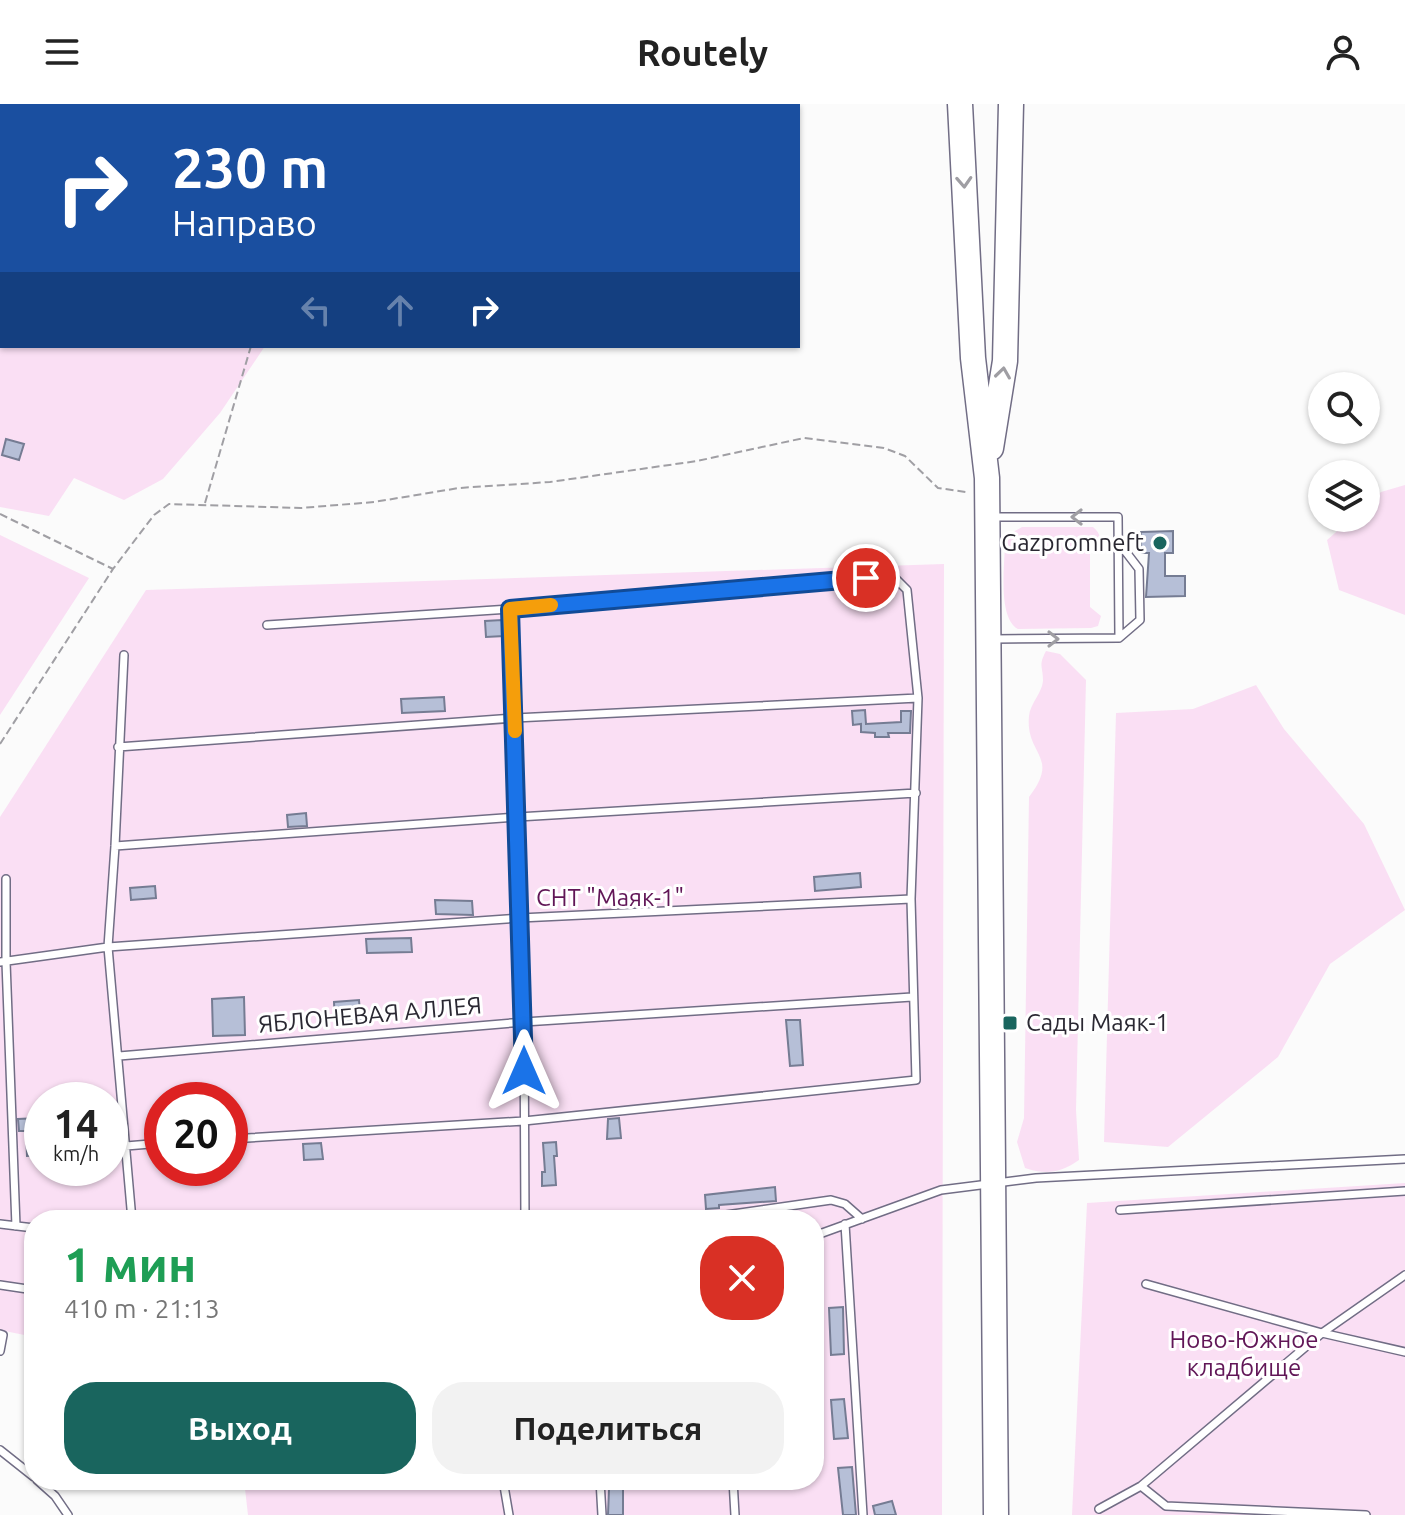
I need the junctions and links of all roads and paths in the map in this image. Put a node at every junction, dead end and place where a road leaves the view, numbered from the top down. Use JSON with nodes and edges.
{"nodes":[{"id":1,"x":960,"y":104,"type":"edge"},
{"id":2,"x":1011,"y":104,"type":"edge"},
{"id":3,"x":250,"y":348,"type":"edge"},
{"id":4,"x":987,"y":497,"type":"junction"},
{"id":5,"x":205,"y":504,"type":"junction"},
{"id":6,"x":0,"y":514,"type":"edge"},
{"id":7,"x":1118,"y":541,"type":"junction"},
{"id":8,"x":113,"y":569,"type":"junction"},
{"id":9,"x":510,"y":609,"type":"junction"},
{"id":10,"x":267,"y":625,"type":"dead end"},
{"id":11,"x":1119,"y":638,"type":"junction"},
{"id":12,"x":988,"y":639,"type":"junction"},
{"id":13,"x":124,"y":655,"type":"dead end"},
{"id":14,"x":918,"y":698,"type":"junction"},
{"id":15,"x":515,"y":718,"type":"junction"},
{"id":16,"x":0,"y":744,"type":"edge"},
{"id":17,"x":118,"y":747,"type":"junction"},
{"id":18,"x":916,"y":793,"type":"junction"},
{"id":19,"x":518,"y":817,"type":"junction"},
{"id":20,"x":115,"y":846,"type":"junction"},
{"id":21,"x":6,"y":879,"type":"dead end"},
{"id":22,"x":911,"y":899,"type":"junction"},
{"id":23,"x":520,"y":918,"type":"junction"},
{"id":24,"x":108,"y":947,"type":"junction"},
{"id":25,"x":3,"y":962,"type":"edge"},
{"id":26,"x":912,"y":997,"type":"junction"},
{"id":27,"x":524,"y":1022,"type":"junction"},
{"id":28,"x":119,"y":1056,"type":"junction"},
{"id":29,"x":121,"y":1082,"type":"edge"},
{"id":30,"x":524,"y":1121,"type":"junction"},
{"id":31,"x":248,"y":1138,"type":"edge"},
{"id":32,"x":1405,"y":1159,"type":"edge"},
{"id":33,"x":128,"y":1171,"type":"edge"},
{"id":34,"x":992,"y":1182,"type":"junction"},
{"id":35,"x":1405,"y":1191,"type":"edge"},
{"id":36,"x":131,"y":1210,"type":"edge"},
{"id":37,"x":525,"y":1210,"type":"edge"},
{"id":38,"x":761,"y":1210,"type":"edge"},
{"id":39,"x":1120,"y":1210,"type":"dead end"},
{"id":40,"x":862,"y":1219,"type":"junction"},
{"id":41,"x":0,"y":1224,"type":"edge"},
{"id":42,"x":845,"y":1224,"type":"junction"},
{"id":43,"x":16,"y":1226,"type":"junction"},
{"id":44,"x":24,"y":1227,"type":"edge"},
{"id":45,"x":824,"y":1232,"type":"edge"},
{"id":46,"x":1405,"y":1275,"type":"edge"},
{"id":47,"x":1146,"y":1284,"type":"dead end"},
{"id":48,"x":0,"y":1285,"type":"edge"},
{"id":49,"x":24,"y":1289,"type":"edge"},
{"id":50,"x":1322,"y":1333,"type":"junction"},
{"id":51,"x":0,"y":1334,"type":"edge"},
{"id":52,"x":0,"y":1351,"type":"edge"},
{"id":53,"x":1405,"y":1352,"type":"edge"},
{"id":54,"x":0,"y":1450,"type":"edge"},
{"id":55,"x":24,"y":1469,"type":"edge"},
{"id":56,"x":1141,"y":1486,"type":"junction"},
{"id":57,"x":48,"y":1490,"type":"edge"},
{"id":58,"x":505,"y":1490,"type":"edge"},
{"id":59,"x":601,"y":1490,"type":"edge"},
{"id":60,"x":734,"y":1490,"type":"edge"},
{"id":61,"x":1099,"y":1509,"type":"dead end"},
{"id":62,"x":1344,"y":1514,"type":"edge"},
{"id":63,"x":68,"y":1515,"type":"edge"},
{"id":64,"x":509,"y":1515,"type":"edge"},
{"id":65,"x":602,"y":1515,"type":"edge"},
{"id":66,"x":735,"y":1515,"type":"edge"},
{"id":67,"x":863,"y":1515,"type":"edge"},
{"id":68,"x":996,"y":1515,"type":"edge"},
{"id":69,"x":1366,"y":1515,"type":"edge"}],
"edges":[{"from":1,"to":4,"type":"highway","one_way":true},
{"from":4,"to":2,"type":"highway","one_way":true},
{"from":3,"to":5,"type":"path"},
{"from":4,"to":5,"type":"path"},
{"from":7,"to":4,"type":"lane","one_way":true},
{"from":4,"to":12,"type":"highway"},
{"from":5,"to":8,"type":"path"},
{"from":6,"to":8,"type":"path"},
{"from":7,"to":11,"type":"lane"},
{"from":7,"to":11,"type":"lane"},
{"from":8,"to":16,"type":"path"},
{"from":9,"to":10,"type":"lane"},
{"from":9,"to":14,"type":"lane"},
{"from":9,"to":15,"type":"lane"},
{"from":12,"to":11,"type":"lane","one_way":true},
{"from":12,"to":34,"type":"highway"},
{"from":13,"to":17,"type":"lane"},
{"from":14,"to":15,"type":"lane"},
{"from":14,"to":18,"type":"lane"},
{"from":15,"to":17,"type":"lane"},
{"from":15,"to":19,"type":"lane"},
{"from":17,"to":20,"type":"lane"},
{"from":18,"to":19,"type":"lane"},
{"from":18,"to":22,"type":"lane"},
{"from":19,"to":20,"type":"lane"},
{"from":19,"to":23,"type":"lane"},
{"from":20,"to":24,"type":"lane"},
{"from":21,"to":25,"type":"lane"},
{"from":22,"to":23,"type":"lane"},
{"from":22,"to":26,"type":"lane"},
{"from":23,"to":24,"type":"lane"},
{"from":23,"to":27,"type":"lane"},
{"from":24,"to":25,"type":"lane"},
{"from":24,"to":28,"type":"lane"},
{"from":25,"to":43,"type":"lane"},
{"from":26,"to":27,"type":"lane","name":"ЯБЛОНЕВАЯ АЛЛЕЯ"},
{"from":26,"to":30,"type":"lane"},
{"from":27,"to":28,"type":"lane","name":"ЯБЛОНЕВАЯ АЛЛЕЯ"},
{"from":27,"to":30,"type":"lane"},
{"from":28,"to":29,"type":"lane"},
{"from":30,"to":31,"type":"lane"},
{"from":30,"to":37,"type":"lane"},
{"from":32,"to":34,"type":"lane"},
{"from":33,"to":36,"type":"lane"},
{"from":34,"to":40,"type":"lane"},
{"from":34,"to":68,"type":"highway"},
{"from":35,"to":39,"type":"lane"},
{"from":38,"to":40,"type":"lane"},
{"from":40,"to":42,"type":"lane"},
{"from":41,"to":43,"type":"lane"},
{"from":42,"to":45,"type":"lane"},
{"from":42,"to":67,"type":"lane"},
{"from":43,"to":44,"type":"lane"},
{"from":46,"to":50,"type":"lane"},
{"from":47,"to":50,"type":"lane"},
{"from":48,"to":49,"type":"lane"},
{"from":50,"to":53,"type":"lane"},
{"from":50,"to":56,"type":"lane"},
{"from":51,"to":52,"type":"lane"},
{"from":54,"to":55,"type":"lane"},
{"from":56,"to":61,"type":"lane"},
{"from":56,"to":62,"type":"lane"},
{"from":57,"to":63,"type":"lane"},
{"from":58,"to":64,"type":"lane"},
{"from":59,"to":65,"type":"lane"},
{"from":60,"to":66,"type":"lane"},
{"from":62,"to":69,"type":"lane"}]}
